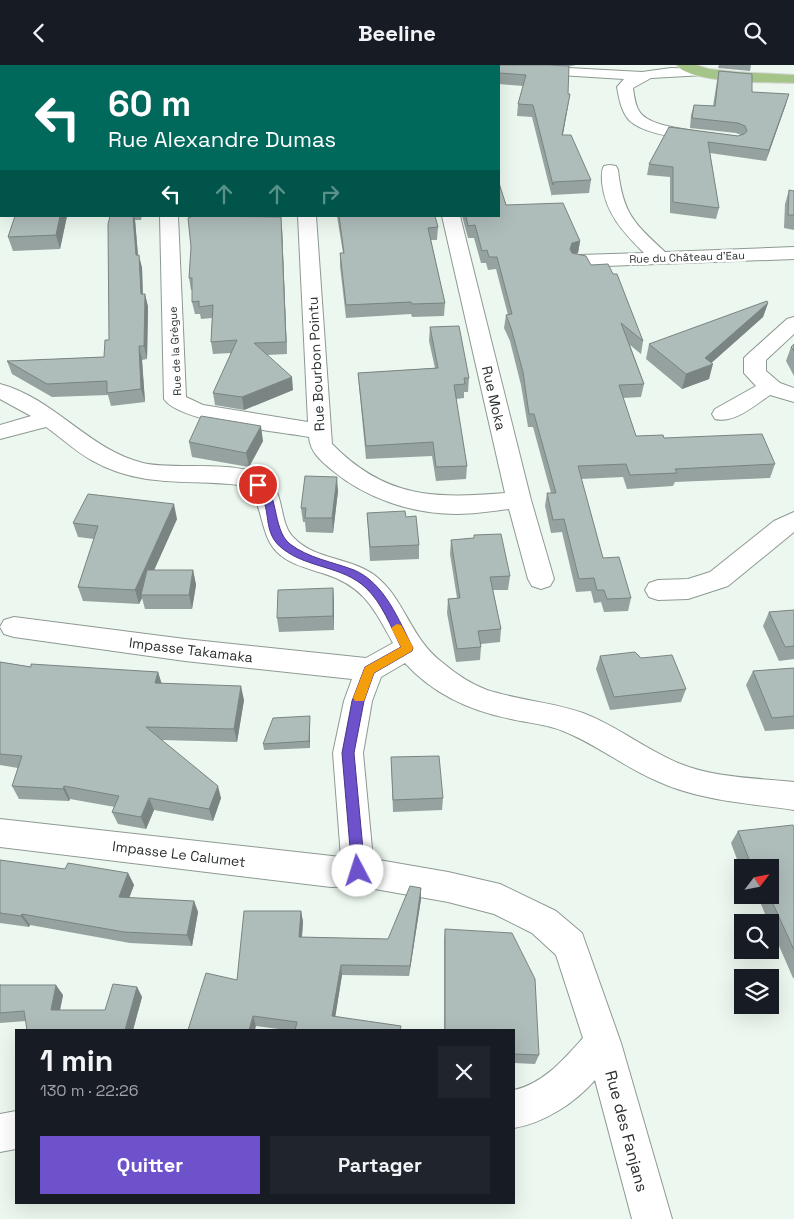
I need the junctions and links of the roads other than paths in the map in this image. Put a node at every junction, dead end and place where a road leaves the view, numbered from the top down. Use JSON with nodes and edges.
{"nodes":[{"id":1,"x":684,"y":65,"type":"edge"},
{"id":2,"x":517,"y":69,"type":"edge"},
{"id":3,"x":700,"y":72,"type":"junction"},
{"id":4,"x":642,"y":76,"type":"junction"},
{"id":5,"x":794,"y":79,"type":"edge"},
{"id":6,"x":716,"y":138,"type":"edge"},
{"id":7,"x":610,"y":170,"type":"dead end"},
{"id":8,"x":168,"y":217,"type":"edge"},
{"id":9,"x":307,"y":217,"type":"edge"},
{"id":10,"x":451,"y":217,"type":"edge"},
{"id":11,"x":794,"y":253,"type":"edge"},
{"id":12,"x":660,"y":258,"type":"junction"},
{"id":13,"x":579,"y":261,"type":"edge"},
{"id":14,"x":794,"y":323,"type":"edge"},
{"id":15,"x":769,"y":387,"type":"junction"},
{"id":16,"x":0,"y":391,"type":"edge"},
{"id":17,"x":794,"y":395,"type":"edge"},
{"id":18,"x":723,"y":414,"type":"dead end"},
{"id":19,"x":48,"y":419,"type":"junction"},
{"id":20,"x":319,"y":431,"type":"junction"},
{"id":21,"x":0,"y":433,"type":"edge"},
{"id":22,"x":519,"y":500,"type":"junction"},
{"id":23,"x":794,"y":521,"type":"edge"},
{"id":24,"x":540,"y":579,"type":"dead end"},
{"id":25,"x":658,"y":590,"type":"dead end"},
{"id":26,"x":14,"y":627,"type":"dead end"},
{"id":27,"x":408,"y":648,"type":"junction"},
{"id":28,"x":369,"y":670,"type":"junction"},
{"id":29,"x":794,"y":795,"type":"edge"},
{"id":30,"x":0,"y":833,"type":"edge"},
{"id":31,"x":358,"y":871,"type":"junction"},
{"id":32,"x":603,"y":1043,"type":"junction"},
{"id":33,"x":515,"y":1109,"type":"edge"},
{"id":34,"x":15,"y":1130,"type":"edge"},
{"id":35,"x":0,"y":1133,"type":"edge"},
{"id":36,"x":652,"y":1219,"type":"edge"}],
"edges":[{"from":1,"to":3,"type":"main road"},
{"from":2,"to":4,"type":"street"},
{"from":3,"to":4,"type":"street"},
{"from":3,"to":5,"type":"main road"},
{"from":4,"to":6,"type":"street"},
{"from":7,"to":12,"type":"street"},
{"from":8,"to":20,"type":"street","name":"Rue de la Grègue"},
{"from":9,"to":20,"type":"street","name":"Rue Bourbon Pointu"},
{"from":10,"to":22,"type":"street","name":"Rue Moka"},
{"from":11,"to":12,"type":"street","name":"Rue du Château d'Eau"},
{"from":12,"to":13,"type":"street","name":"Rue du Château d'Eau"},
{"from":14,"to":15,"type":"street"},
{"from":15,"to":17,"type":"street"},
{"from":15,"to":18,"type":"street"},
{"from":16,"to":19,"type":"street"},
{"from":19,"to":21,"type":"street"},
{"from":19,"to":27,"type":"street"},
{"from":20,"to":22,"type":"street","name":"Rue Bourbon Pointu"},
{"from":22,"to":24,"type":"street","name":"Rue Moka"},
{"from":23,"to":25,"type":"street"},
{"from":26,"to":28,"type":"street","name":"Impasse Takamaka"},
{"from":27,"to":28,"type":"street"},
{"from":27,"to":29,"type":"street"},
{"from":28,"to":31,"type":"street"},
{"from":30,"to":31,"type":"street","name":"Impasse Le Calumet"},
{"from":31,"to":32,"type":"street","name":"Impasse Le Calumet"},
{"from":32,"to":33,"type":"street"},
{"from":32,"to":36,"type":"street","name":"Rue des Fanjans"},
{"from":34,"to":35,"type":"street"}]}
